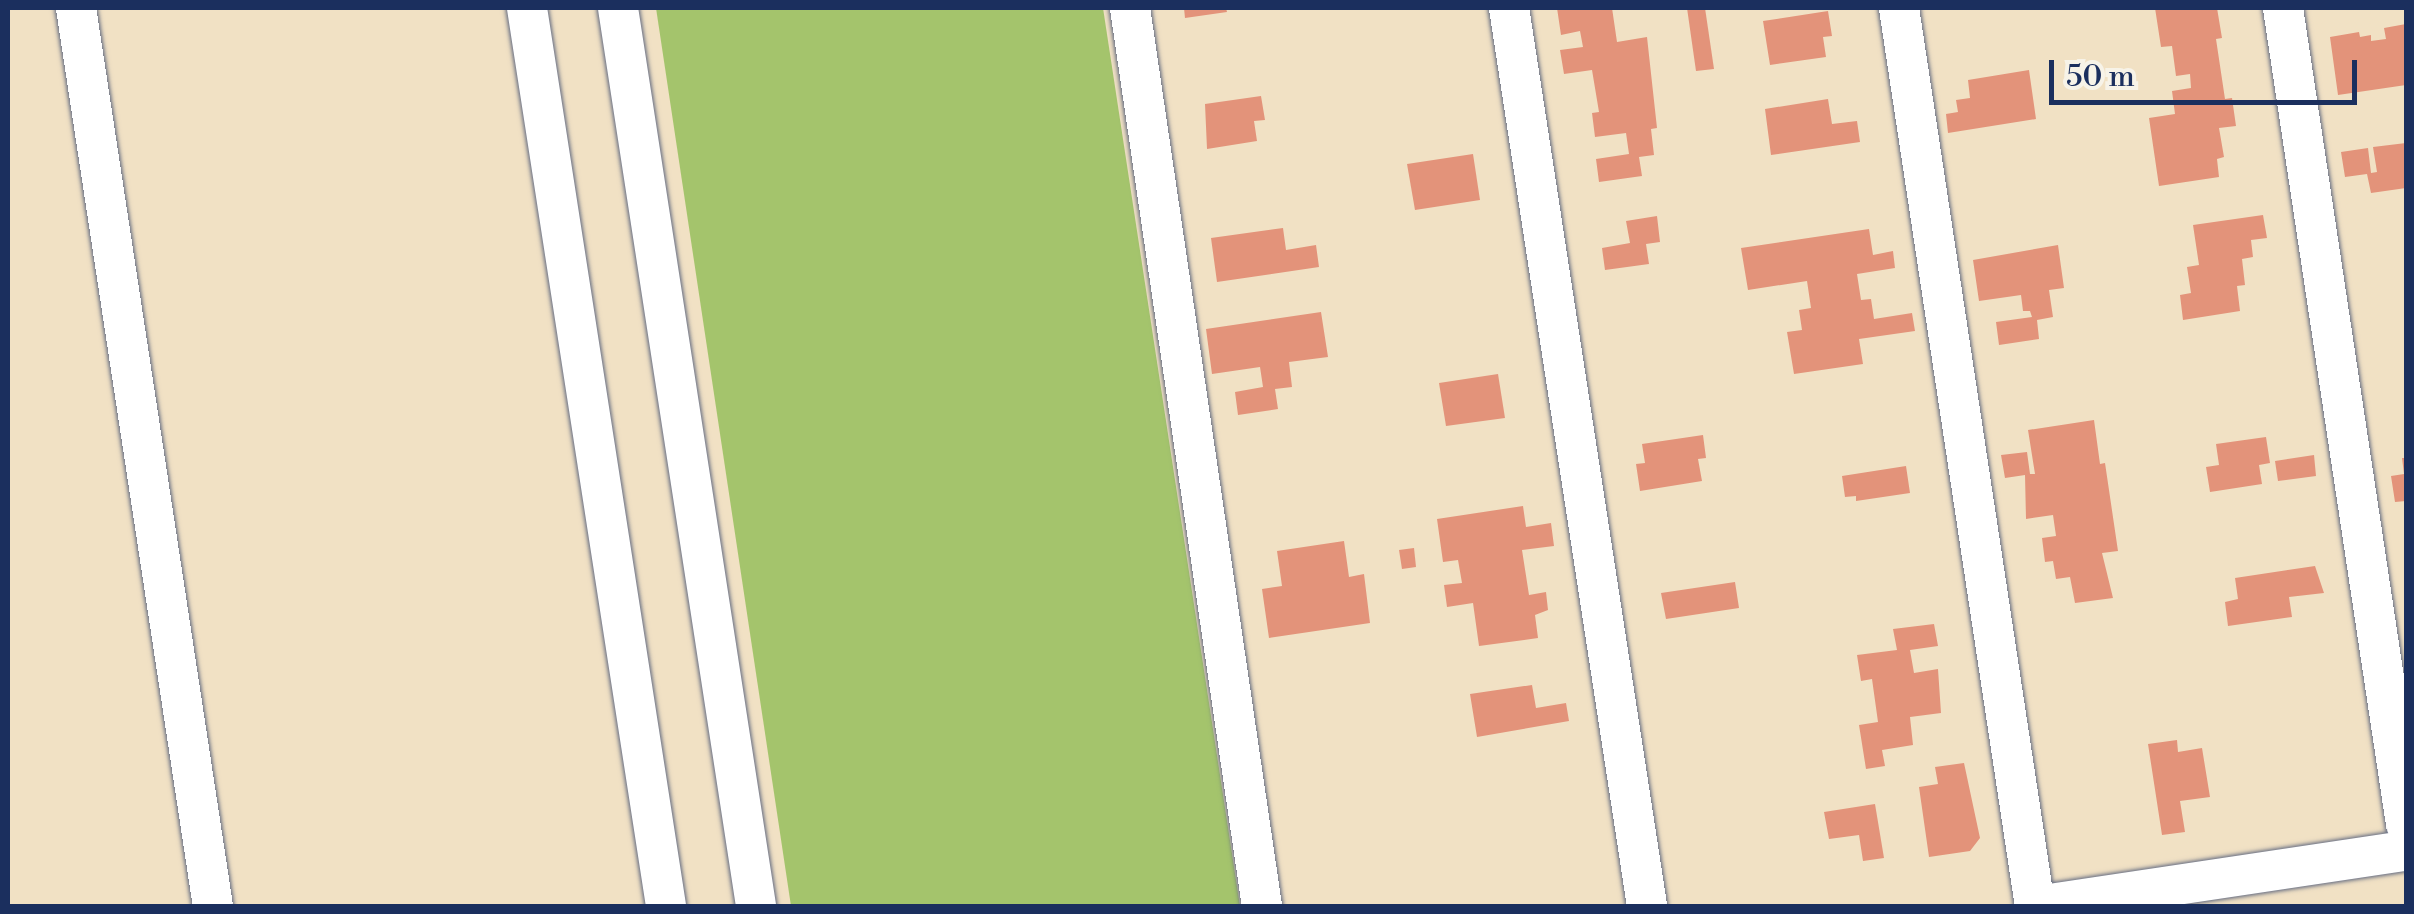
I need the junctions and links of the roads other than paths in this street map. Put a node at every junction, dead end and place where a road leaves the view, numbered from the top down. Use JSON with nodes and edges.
{"nodes":[{"id":1,"x":76,"y":8,"type":"edge"},
{"id":2,"x":528,"y":8,"type":"edge"},
{"id":3,"x":618,"y":8,"type":"edge"},
{"id":4,"x":1130,"y":8,"type":"edge"},
{"id":5,"x":1510,"y":8,"type":"edge"},
{"id":6,"x":1898,"y":8,"type":"edge"},
{"id":7,"x":2283,"y":8,"type":"edge"},
{"id":8,"x":2406,"y":824,"type":"edge"},
{"id":9,"x":2406,"y":851,"type":"edge"},
{"id":10,"x":213,"y":906,"type":"edge"},
{"id":11,"x":666,"y":906,"type":"edge"},
{"id":12,"x":756,"y":906,"type":"edge"},
{"id":13,"x":1262,"y":906,"type":"edge"},
{"id":14,"x":1647,"y":906,"type":"edge"},
{"id":15,"x":2035,"y":906,"type":"edge"}],
"edges":[{"from":1,"to":10,"type":"street"},
{"from":2,"to":11,"type":"street"},
{"from":3,"to":12,"type":"street"},
{"from":4,"to":13,"type":"street"},
{"from":5,"to":14,"type":"street"},
{"from":6,"to":15,"type":"street"},
{"from":7,"to":8,"type":"street"},
{"from":9,"to":15,"type":"street"}]}
